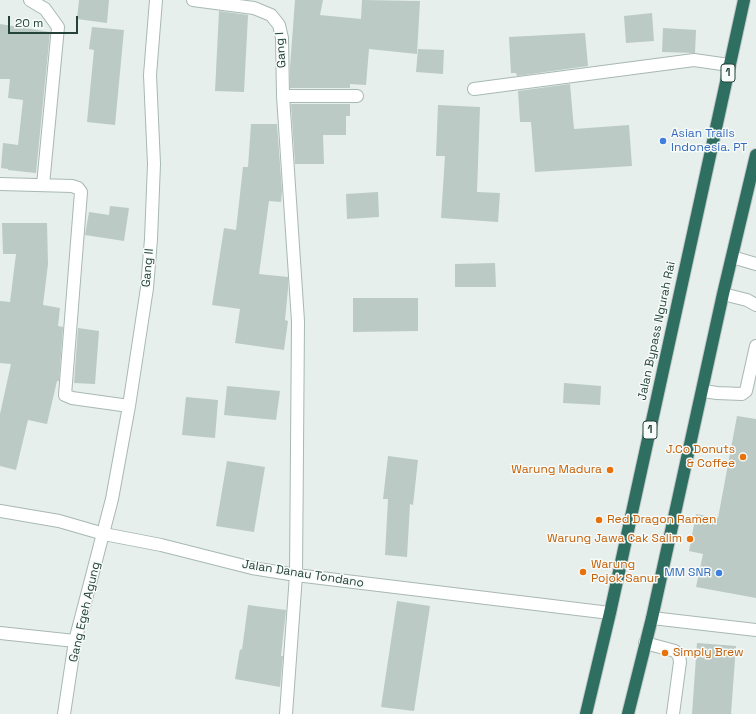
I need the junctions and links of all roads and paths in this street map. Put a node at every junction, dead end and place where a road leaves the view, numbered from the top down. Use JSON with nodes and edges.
{"nodes":[{"id":1,"x":30,"y":0,"type":"edge"},
{"id":2,"x":156,"y":0,"type":"edge"},
{"id":3,"x":193,"y":0,"type":"edge"},
{"id":4,"x":744,"y":0,"type":"edge"},
{"id":5,"x":729,"y":65,"type":"junction"},
{"id":6,"x":474,"y":89,"type":"dead end"},
{"id":7,"x":283,"y":96,"type":"junction"},
{"id":8,"x":357,"y":96,"type":"dead end"},
{"id":9,"x":756,"y":155,"type":"edge"},
{"id":10,"x":0,"y":184,"type":"edge"},
{"id":11,"x":43,"y":185,"type":"junction"},
{"id":12,"x":732,"y":257,"type":"junction"},
{"id":13,"x":756,"y":264,"type":"edge"},
{"id":14,"x":723,"y":294,"type":"junction"},
{"id":15,"x":756,"y":305,"type":"edge"},
{"id":16,"x":756,"y":346,"type":"edge"},
{"id":17,"x":703,"y":391,"type":"junction"},
{"id":18,"x":129,"y":406,"type":"junction"},
{"id":19,"x":0,"y":511,"type":"edge"},
{"id":20,"x":104,"y":534,"type":"junction"},
{"id":21,"x":296,"y":575,"type":"junction"},
{"id":22,"x":610,"y":613,"type":"junction"},
{"id":23,"x":652,"y":618,"type":"junction"},
{"id":24,"x":756,"y":630,"type":"edge"},
{"id":25,"x":0,"y":633,"type":"edge"},
{"id":26,"x":75,"y":641,"type":"junction"},
{"id":27,"x":645,"y":643,"type":"junction"},
{"id":28,"x":64,"y":714,"type":"edge"},
{"id":29,"x":286,"y":714,"type":"edge"},
{"id":30,"x":586,"y":714,"type":"edge"},
{"id":31,"x":628,"y":714,"type":"edge"},
{"id":32,"x":673,"y":714,"type":"edge"}],
"edges":[{"from":1,"to":11,"type":"street"},
{"from":2,"to":18,"type":"street","name":"Gang II"},
{"from":3,"to":7,"type":"street","name":"Gang I"},
{"from":4,"to":5,"type":"highway","name":"Jalan Bypass Ngurah Rai","number":"1"},
{"from":5,"to":6,"type":"street"},
{"from":5,"to":22,"type":"highway","name":"Jalan Bypass Ngurah Rai","number":"1"},
{"from":7,"to":8,"type":"street"},
{"from":7,"to":21,"type":"street"},
{"from":9,"to":12,"type":"highway"},
{"from":10,"to":11,"type":"street"},
{"from":11,"to":18,"type":"street"},
{"from":12,"to":13,"type":"street"},
{"from":12,"to":14,"type":"highway"},
{"from":14,"to":15,"type":"street"},
{"from":14,"to":17,"type":"highway"},
{"from":16,"to":17,"type":"street"},
{"from":17,"to":23,"type":"highway"},
{"from":18,"to":20,"type":"street","name":"Gang II"},
{"from":19,"to":20,"type":"street","name":"Jalan Danau Tondano"},
{"from":20,"to":21,"type":"street","name":"Jalan Danau Tondano"},
{"from":20,"to":26,"type":"street","name":"Gang Egeh Agung"},
{"from":21,"to":22,"type":"street","name":"Jalan Danau Tondano"},
{"from":21,"to":29,"type":"street"},
{"from":22,"to":30,"type":"highway","name":"Jalan Bypass Ngurah Rai","number":"1"},
{"from":23,"to":24,"type":"street"},
{"from":23,"to":27,"type":"highway"},
{"from":25,"to":26,"type":"street"},
{"from":26,"to":28,"type":"street","name":"Gang Egeh Agung"},
{"from":27,"to":31,"type":"highway"},
{"from":27,"to":32,"type":"street"}]}
